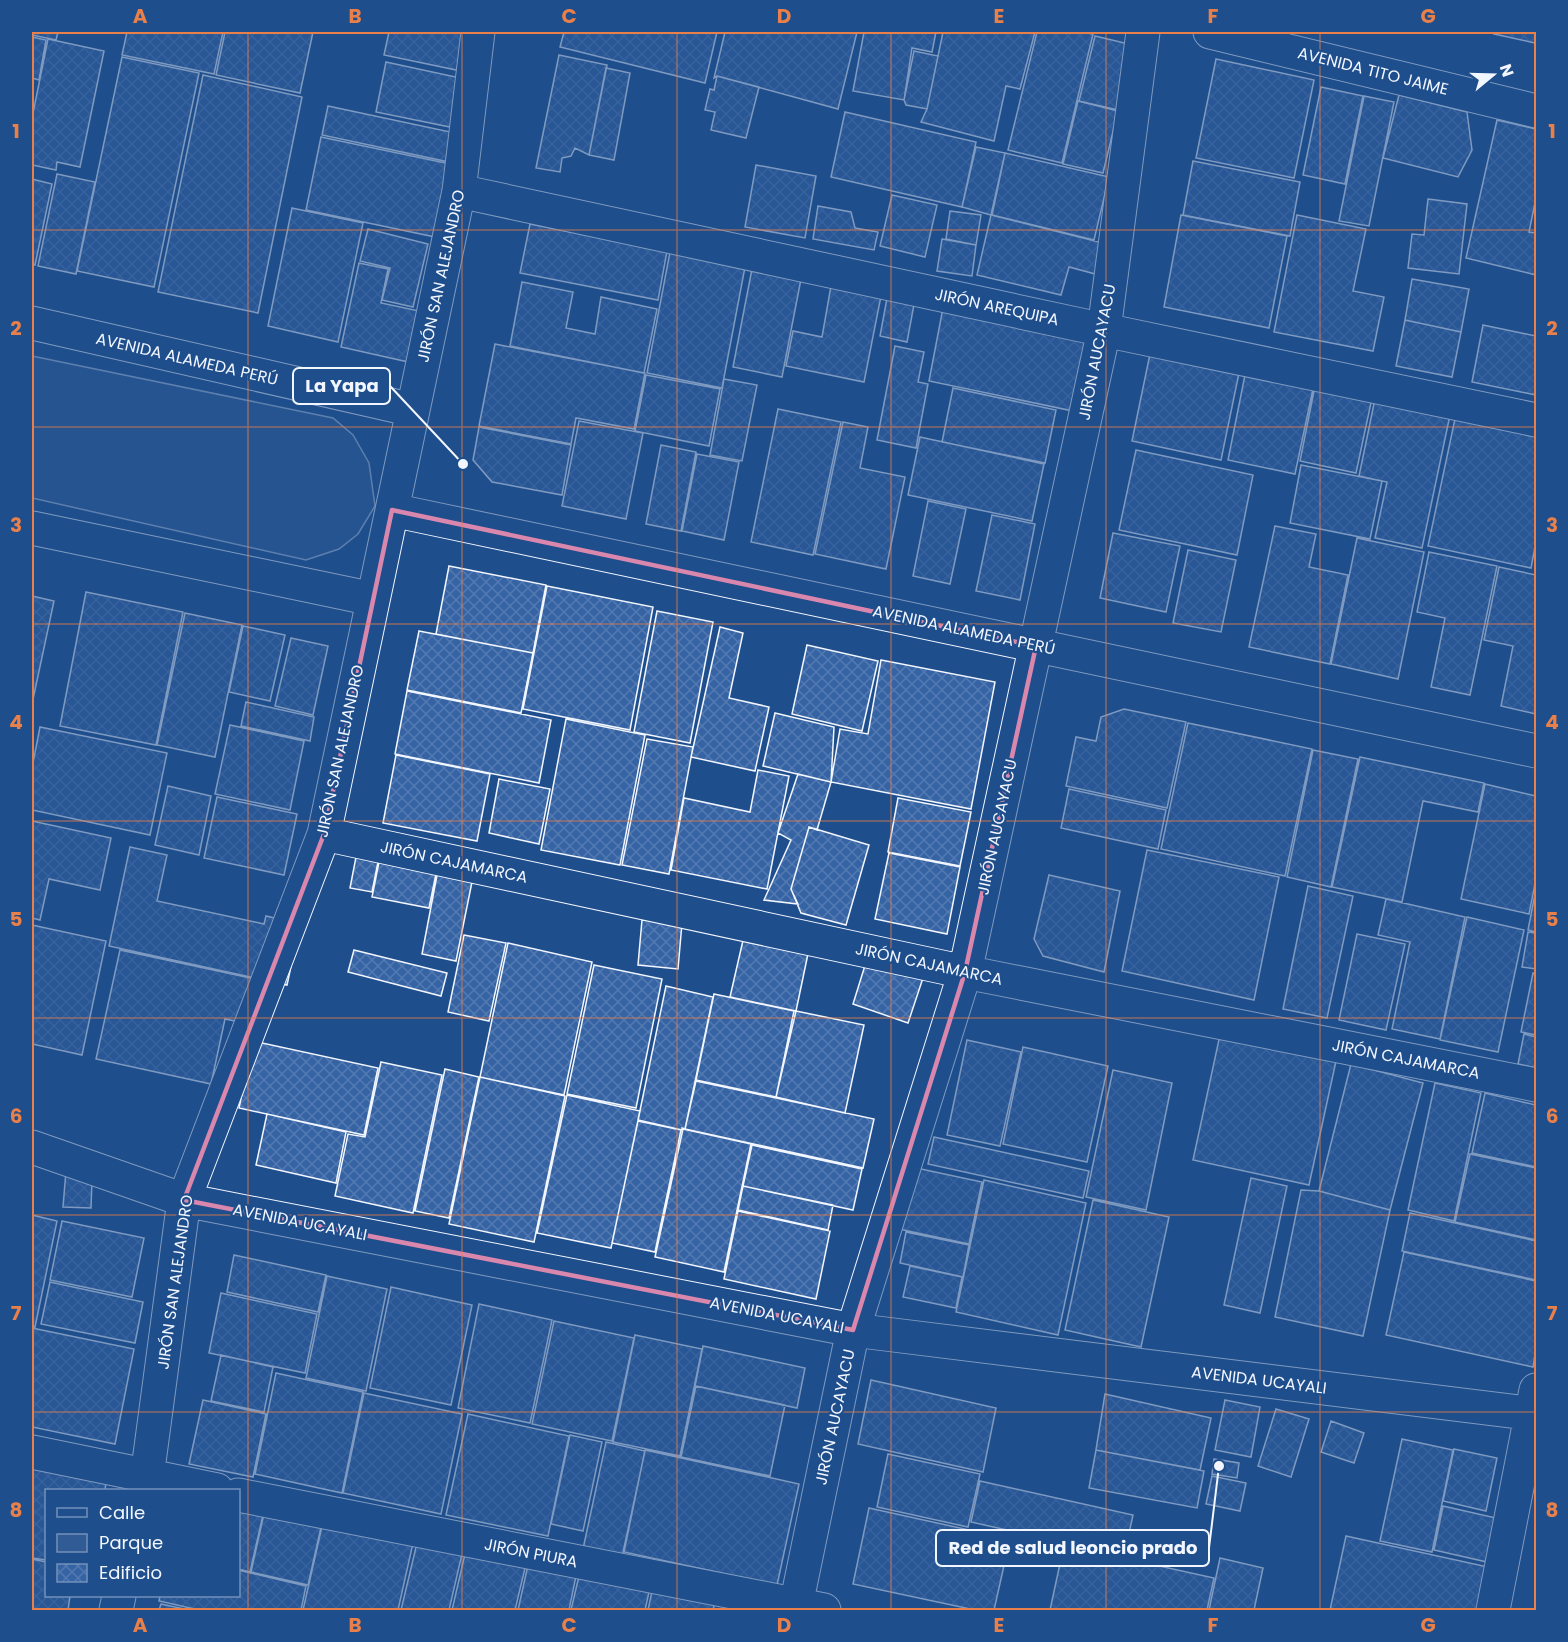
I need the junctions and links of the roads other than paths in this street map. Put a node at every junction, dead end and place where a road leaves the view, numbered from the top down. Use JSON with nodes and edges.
{"nodes":[{"id":1,"x":478,"y":32,"type":"edge"},
{"id":2,"x":1143,"y":32,"type":"edge"},
{"id":3,"x":1210,"y":32,"type":"edge"},
{"id":4,"x":1536,"y":111,"type":"edge"},
{"id":5,"x":459,"y":191,"type":"junction"},
{"id":6,"x":32,"y":323,"type":"edge"},
{"id":7,"x":1104,"y":330,"type":"junction"},
{"id":8,"x":413,"y":410,"type":"junction"},
{"id":9,"x":1536,"y":420,"type":"edge"},
{"id":10,"x":392,"y":510,"type":"junction"},
{"id":11,"x":32,"y":528,"type":"edge"},
{"id":12,"x":373,"y":599,"type":"junction"},
{"id":13,"x":1036,"y":646,"type":"junction"},
{"id":14,"x":1536,"y":751,"type":"edge"},
{"id":15,"x":324,"y":834,"type":"junction"},
{"id":16,"x":965,"y":972,"type":"junction"},
{"id":17,"x":1536,"y":1085,"type":"edge"},
{"id":18,"x":32,"y":1147,"type":"edge"},
{"id":19,"x":184,"y":1200,"type":"junction"},
{"id":20,"x":853,"y":1330,"type":"junction"},
{"id":21,"x":1535,"y":1406,"type":"edge"},
{"id":22,"x":32,"y":1452,"type":"edge"},
{"id":23,"x":146,"y":1484,"type":"edge"},
{"id":24,"x":197,"y":1489,"type":"edge"},
{"id":25,"x":240,"y":1495,"type":"edge"},
{"id":26,"x":805,"y":1609,"type":"edge"},
{"id":27,"x":1493,"y":1611,"type":"edge"}],
"edges":[{"from":1,"to":5,"type":"main road","name":"JIRÓN SAN ALEJANDRO"},
{"from":2,"to":7,"type":"main road","name":"JIRÓN AUCAYACU"},
{"from":3,"to":4,"type":"main road","name":"AVENIDA TITO JAIME"},
{"from":5,"to":7,"type":"main road","name":"JIRÓN AREQUIPA"},
{"from":5,"to":8,"type":"main road","name":"JIRÓN SAN ALEJANDRO"},
{"from":6,"to":8,"type":"main road","name":"AVENIDA ALAMEDA PERÚ"},
{"from":7,"to":9,"type":"main road","name":"JIRÓN AREQUIPA"},
{"from":7,"to":13,"type":"main road","name":"JIRÓN AUCAYACU"},
{"from":8,"to":10,"type":"main road","name":"JIRÓN SAN ALEJANDRO"},
{"from":10,"to":12,"type":"main road","name":"JIRÓN SAN ALEJANDRO"},
{"from":10,"to":13,"type":"main road","name":"AVENIDA ALAMEDA PERÚ"},
{"from":11,"to":12,"type":"main road"},
{"from":12,"to":15,"type":"main road","name":"JIRÓN SAN ALEJANDRO"},
{"from":13,"to":14,"type":"main road","name":"AVENIDA ALAMEDA PERÚ"},
{"from":13,"to":16,"type":"main road","name":"JIRÓN AUCAYACU"},
{"from":15,"to":16,"type":"main road","name":"JIRÓN CAJAMARCA"},
{"from":15,"to":19,"type":"main road","name":"JIRÓN SAN ALEJANDRO"},
{"from":16,"to":17,"type":"main road","name":"JIRÓN CAJAMARCA"},
{"from":16,"to":20,"type":"main road","name":"JIRÓN AUCAYACU"},
{"from":18,"to":19,"type":"main road","name":"AVENIDA UCAYALI"},
{"from":19,"to":20,"type":"main road","name":"AVENIDA UCAYALI"},
{"from":19,"to":23,"type":"main road","name":"JIRÓN SAN ALEJANDRO"},
{"from":20,"to":21,"type":"main road","name":"AVENIDA UCAYALI"},
{"from":20,"to":26,"type":"main road","name":"JIRÓN AUCAYACU"},
{"from":21,"to":27,"type":"main road"},
{"from":22,"to":23,"type":"main road"},
{"from":23,"to":24,"type":"main road"},
{"from":25,"to":26,"type":"main road","name":"JIRÓN PIURA"}]}
